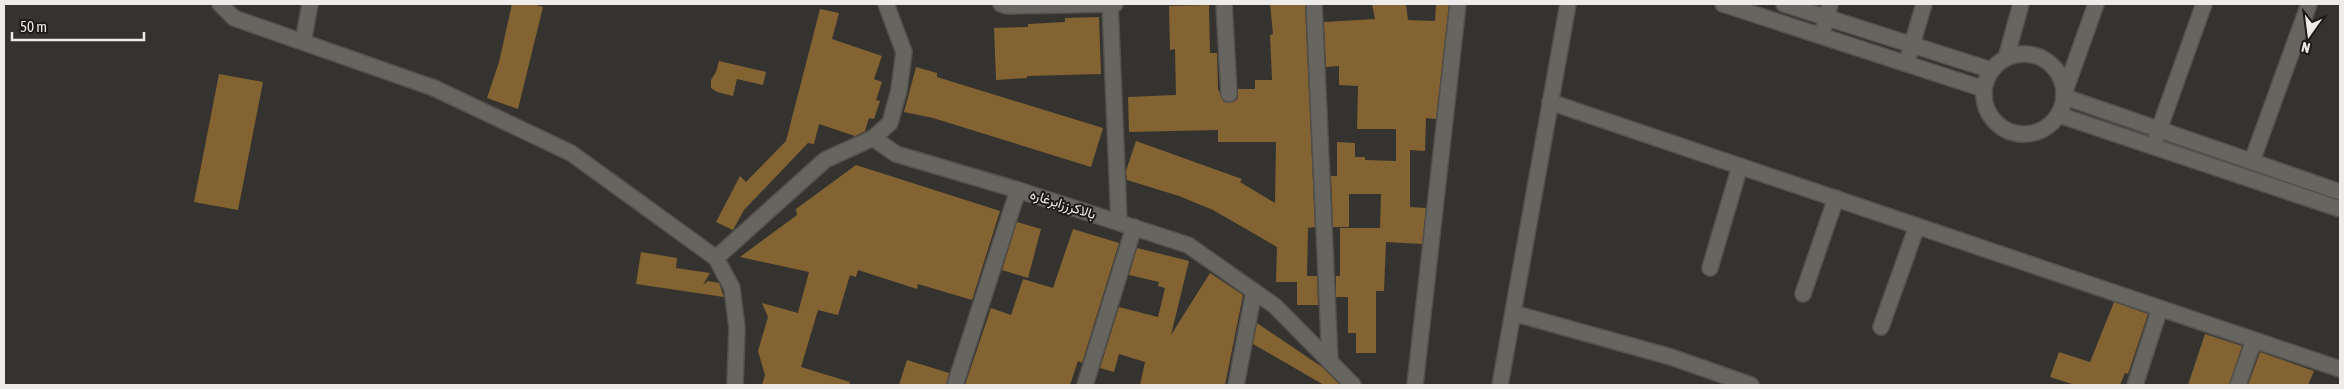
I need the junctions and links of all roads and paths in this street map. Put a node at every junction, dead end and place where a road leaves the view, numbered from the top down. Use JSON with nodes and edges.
{"nodes":[{"id":1,"x":220,"y":4,"type":"edge"},
{"id":2,"x":310,"y":4,"type":"edge"},
{"id":3,"x":886,"y":4,"type":"edge"},
{"id":4,"x":1002,"y":4,"type":"edge"},
{"id":5,"x":1110,"y":4,"type":"edge"},
{"id":6,"x":1114,"y":4,"type":"edge"},
{"id":7,"x":1224,"y":4,"type":"edge"},
{"id":8,"x":1314,"y":4,"type":"edge"},
{"id":9,"x":1458,"y":4,"type":"edge"},
{"id":10,"x":1568,"y":4,"type":"edge"},
{"id":11,"x":1728,"y":4,"type":"edge"},
{"id":12,"x":1784,"y":4,"type":"edge"},
{"id":13,"x":1924,"y":4,"type":"edge"},
{"id":14,"x":2021,"y":4,"type":"edge"},
{"id":15,"x":2096,"y":4,"type":"edge"},
{"id":16,"x":2204,"y":4,"type":"edge"},
{"id":17,"x":2309,"y":4,"type":"edge"},
{"id":18,"x":1828,"y":11,"type":"edge"},
{"id":19,"x":1821,"y":36,"type":"junction"},
{"id":20,"x":303,"y":42,"type":"junction"},
{"id":21,"x":1912,"y":45,"type":"junction"},
{"id":22,"x":2006,"y":58,"type":"junction"},
{"id":23,"x":1907,"y":64,"type":"junction"},
{"id":24,"x":1991,"y":70,"type":"junction"},
{"id":25,"x":1984,"y":89,"type":"junction"},
{"id":26,"x":1229,"y":94,"type":"dead end"},
{"id":27,"x":2065,"y":94,"type":"junction"},
{"id":28,"x":1550,"y":102,"type":"junction"},
{"id":29,"x":2059,"y":115,"type":"junction"},
{"id":30,"x":2159,"y":129,"type":"junction"},
{"id":31,"x":873,"y":138,"type":"junction"},
{"id":32,"x":2153,"y":146,"type":"junction"},
{"id":33,"x":2252,"y":161,"type":"junction"},
{"id":34,"x":1740,"y":166,"type":"junction"},
{"id":35,"x":1018,"y":190,"type":"junction"},
{"id":36,"x":2340,"y":192,"type":"edge"},
{"id":37,"x":1836,"y":198,"type":"junction"},
{"id":38,"x":2340,"y":209,"type":"edge"},
{"id":39,"x":1119,"y":222,"type":"junction"},
{"id":40,"x":1917,"y":226,"type":"junction"},
{"id":41,"x":1134,"y":227,"type":"junction"},
{"id":42,"x":716,"y":258,"type":"junction"},
{"id":43,"x":1710,"y":268,"type":"dead end"},
{"id":44,"x":1254,"y":291,"type":"junction"},
{"id":45,"x":1803,"y":294,"type":"dead end"},
{"id":46,"x":2160,"y":308,"type":"junction"},
{"id":47,"x":1513,"y":313,"type":"junction"},
{"id":48,"x":1881,"y":327,"type":"dead end"},
{"id":49,"x":2254,"y":340,"type":"junction"},
{"id":50,"x":1330,"y":362,"type":"junction"},
{"id":51,"x":2340,"y":369,"type":"edge"},
{"id":52,"x":735,"y":385,"type":"edge"},
{"id":53,"x":955,"y":385,"type":"edge"},
{"id":54,"x":1085,"y":385,"type":"edge"},
{"id":55,"x":1236,"y":385,"type":"edge"},
{"id":56,"x":1353,"y":385,"type":"edge"},
{"id":57,"x":1415,"y":385,"type":"edge"},
{"id":58,"x":1500,"y":385,"type":"edge"},
{"id":59,"x":1751,"y":385,"type":"edge"},
{"id":60,"x":2135,"y":385,"type":"edge"},
{"id":61,"x":2238,"y":385,"type":"edge"}],
"edges":[{"from":1,"to":20,"type":"street"},
{"from":2,"to":20,"type":"street"},
{"from":3,"to":31,"type":"street"},
{"from":4,"to":5,"type":"street"},
{"from":5,"to":6,"type":"street"},
{"from":5,"to":39,"type":"street"},
{"from":7,"to":26,"type":"street"},
{"from":8,"to":50,"type":"street"},
{"from":9,"to":57,"type":"street"},
{"from":10,"to":28,"type":"street"},
{"from":11,"to":19,"type":"street"},
{"from":12,"to":18,"type":"street"},
{"from":13,"to":21,"type":"street"},
{"from":14,"to":22,"type":"street"},
{"from":15,"to":27,"type":"street"},
{"from":16,"to":30,"type":"street"},
{"from":17,"to":33,"type":"street"},
{"from":18,"to":19,"type":"street"},
{"from":18,"to":21,"type":"street"},
{"from":19,"to":23,"type":"street"},
{"from":20,"to":42,"type":"street"},
{"from":21,"to":23,"type":"street"},
{"from":21,"to":24,"type":"street"},
{"from":22,"to":24,"type":"street"},
{"from":22,"to":27,"type":"street"},
{"from":23,"to":25,"type":"street"},
{"from":24,"to":25,"type":"street"},
{"from":25,"to":29,"type":"street"},
{"from":27,"to":29,"type":"street"},
{"from":27,"to":30,"type":"street"},
{"from":28,"to":34,"type":"street"},
{"from":28,"to":47,"type":"street"},
{"from":29,"to":32,"type":"street"},
{"from":30,"to":32,"type":"street"},
{"from":30,"to":33,"type":"street"},
{"from":31,"to":35,"type":"street","name":"بالاکرززابرغاره"},
{"from":31,"to":42,"type":"street"},
{"from":32,"to":38,"type":"street"},
{"from":33,"to":36,"type":"street"},
{"from":34,"to":37,"type":"street"},
{"from":34,"to":43,"type":"street"},
{"from":35,"to":39,"type":"street","name":"بالاکرززابرغاره"},
{"from":35,"to":53,"type":"street"},
{"from":37,"to":40,"type":"street"},
{"from":37,"to":45,"type":"street"},
{"from":39,"to":41,"type":"street","name":"بالاکرززابرغاره"},
{"from":40,"to":46,"type":"street"},
{"from":40,"to":48,"type":"street"},
{"from":41,"to":44,"type":"street","name":"بالاکرززابرغاره"},
{"from":41,"to":54,"type":"street"},
{"from":42,"to":52,"type":"street"},
{"from":44,"to":50,"type":"street","name":"بالاکرززابرغاره"},
{"from":44,"to":55,"type":"street"},
{"from":46,"to":49,"type":"street"},
{"from":46,"to":60,"type":"street"},
{"from":47,"to":58,"type":"street"},
{"from":47,"to":59,"type":"street"},
{"from":49,"to":51,"type":"street"},
{"from":49,"to":61,"type":"street"},
{"from":50,"to":56,"type":"street","name":"بالاکرززابرغاره"}]}
